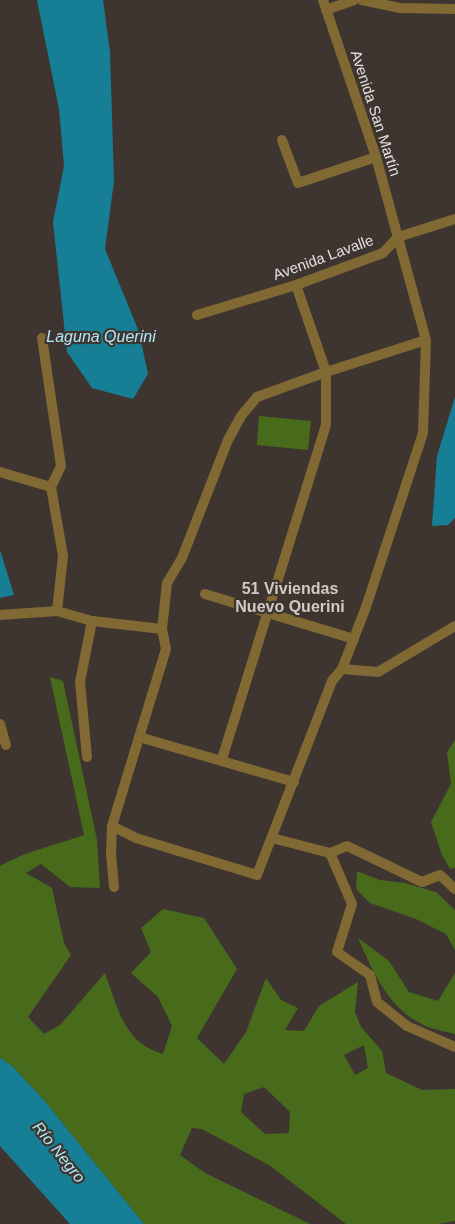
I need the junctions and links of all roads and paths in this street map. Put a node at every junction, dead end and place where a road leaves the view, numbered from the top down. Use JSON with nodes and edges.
{"nodes":[{"id":1,"x":354,"y":0,"type":"edge"},
{"id":2,"x":362,"y":0,"type":"edge"},
{"id":3,"x":324,"y":5,"type":"edge"},
{"id":4,"x":455,"y":9,"type":"edge"},
{"id":5,"x":282,"y":140,"type":"dead end"},
{"id":6,"x":375,"y":157,"type":"junction"},
{"id":7,"x":455,"y":219,"type":"edge"},
{"id":8,"x":399,"y":237,"type":"junction"},
{"id":9,"x":296,"y":285,"type":"junction"},
{"id":10,"x":197,"y":315,"type":"dead end"},
{"id":11,"x":42,"y":338,"type":"dead end"},
{"id":12,"x":426,"y":340,"type":"junction"},
{"id":13,"x":326,"y":372,"type":"junction"},
{"id":14,"x":0,"y":471,"type":"edge"},
{"id":15,"x":51,"y":487,"type":"junction"},
{"id":16,"x":205,"y":594,"type":"dead end"},
{"id":17,"x":57,"y":611,"type":"junction"},
{"id":18,"x":0,"y":615,"type":"edge"},
{"id":19,"x":268,"y":615,"type":"junction"},
{"id":20,"x":92,"y":621,"type":"junction"},
{"id":21,"x":162,"y":629,"type":"junction"},
{"id":22,"x":452,"y":631,"type":"edge"},
{"id":23,"x":354,"y":639,"type":"junction"},
{"id":24,"x":342,"y":669,"type":"junction"},
{"id":25,"x":0,"y":724,"type":"edge"},
{"id":26,"x":139,"y":737,"type":"junction"},
{"id":27,"x":6,"y":745,"type":"dead end"},
{"id":28,"x":87,"y":757,"type":"dead end"},
{"id":29,"x":222,"y":759,"type":"junction"},
{"id":30,"x":294,"y":782,"type":"junction"},
{"id":31,"x":112,"y":826,"type":"junction"},
{"id":32,"x":272,"y":838,"type":"junction"},
{"id":33,"x":330,"y":853,"type":"junction"},
{"id":34,"x":114,"y":887,"type":"dead end"},
{"id":35,"x":455,"y":889,"type":"edge"},
{"id":36,"x":455,"y":1047,"type":"edge"}],
"edges":[{"from":1,"to":3,"type":"street"},
{"from":2,"to":4,"type":"street"},
{"from":3,"to":6,"type":"street","name":"Avenida San Martín"},
{"from":5,"to":6,"type":"street"},
{"from":6,"to":8,"type":"street","name":"Avenida San Martín"},
{"from":7,"to":8,"type":"street","name":"Avenida Lavalle"},
{"from":8,"to":9,"type":"street","name":"Avenida Lavalle"},
{"from":8,"to":12,"type":"street","name":"Avenida San Martín"},
{"from":9,"to":10,"type":"street","name":"Avenida Lavalle"},
{"from":9,"to":13,"type":"street"},
{"from":11,"to":15,"type":"street"},
{"from":12,"to":13,"type":"street"},
{"from":12,"to":23,"type":"street","name":"Avenida San Martín"},
{"from":13,"to":19,"type":"street"},
{"from":13,"to":21,"type":"street"},
{"from":14,"to":15,"type":"street"},
{"from":15,"to":17,"type":"street"},
{"from":16,"to":19,"type":"street"},
{"from":17,"to":18,"type":"street"},
{"from":17,"to":20,"type":"street"},
{"from":19,"to":23,"type":"street"},
{"from":19,"to":29,"type":"street"},
{"from":20,"to":21,"type":"street"},
{"from":20,"to":28,"type":"street"},
{"from":21,"to":26,"type":"street"},
{"from":22,"to":24,"type":"street"},
{"from":23,"to":24,"type":"street","name":"Avenida San Martín"},
{"from":24,"to":30,"type":"street","name":"Avenida San Martín"},
{"from":25,"to":27,"type":"street"},
{"from":26,"to":29,"type":"street"},
{"from":26,"to":31,"type":"street"},
{"from":29,"to":30,"type":"street"},
{"from":30,"to":32,"type":"street","name":"Avenida San Martín"},
{"from":31,"to":32,"type":"street","name":"Avenida San Martín"},
{"from":31,"to":34,"type":"street"},
{"from":32,"to":33,"type":"street"},
{"from":33,"to":35,"type":"street"},
{"from":33,"to":36,"type":"street"}]}
